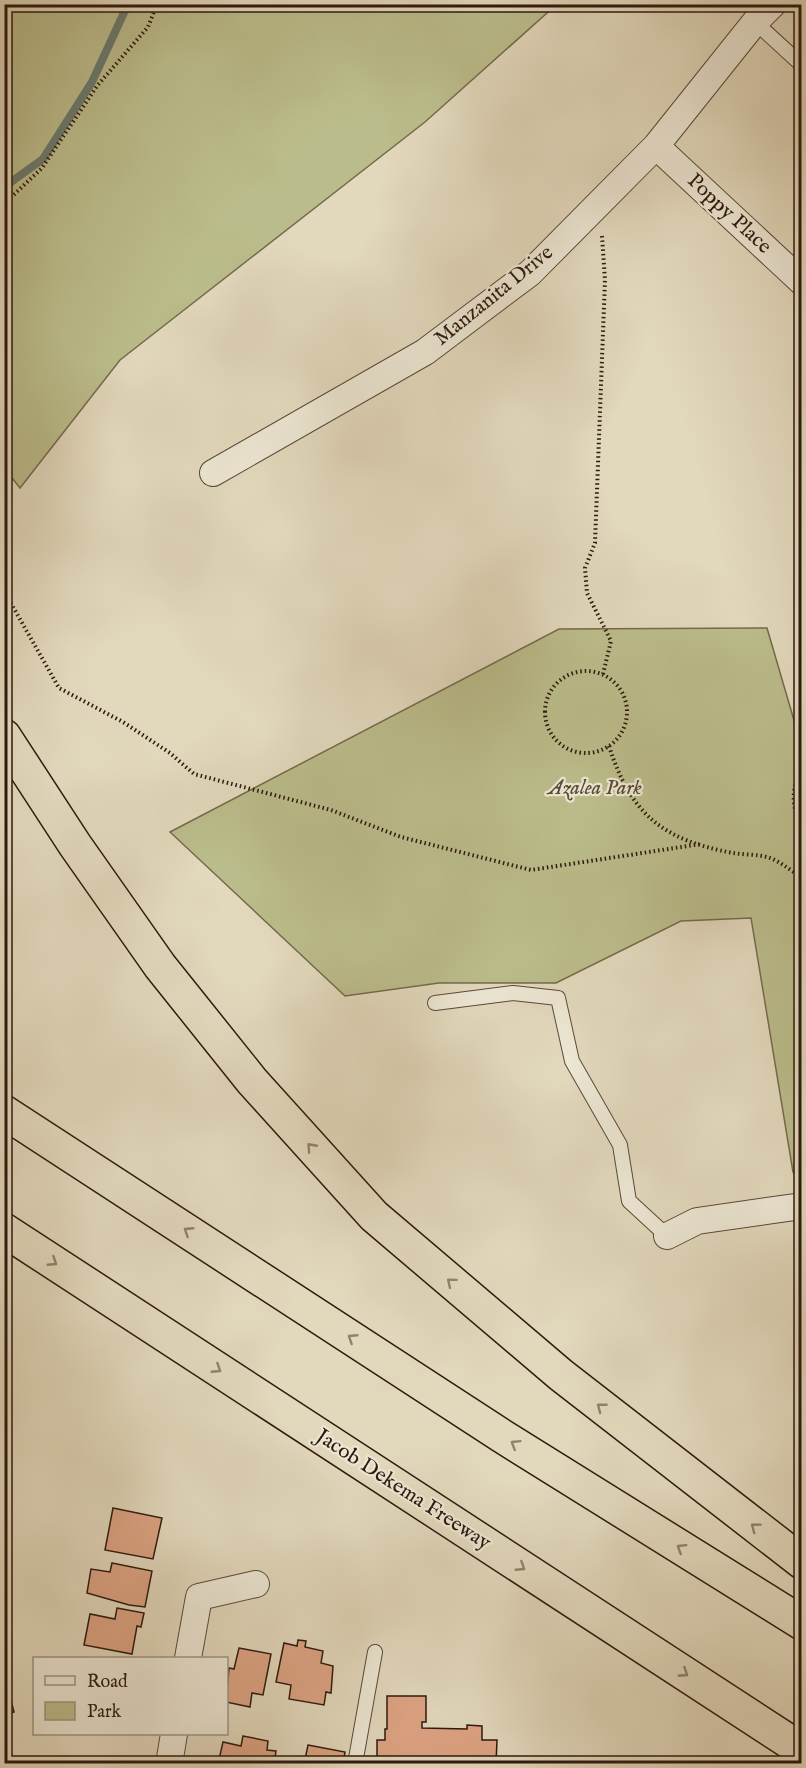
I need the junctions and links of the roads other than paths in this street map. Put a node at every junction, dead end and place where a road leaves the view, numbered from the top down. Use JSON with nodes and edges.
{"nodes":[{"id":1,"x":773,"y":4,"type":"edge"},
{"id":2,"x":755,"y":22,"type":"junction"},
{"id":3,"x":801,"y":65,"type":"edge"},
{"id":4,"x":656,"y":146,"type":"junction"},
{"id":5,"x":801,"y":282,"type":"edge"},
{"id":6,"x":213,"y":473,"type":"dead end"},
{"id":7,"x":4,"y":736,"type":"edge"},
{"id":8,"x":435,"y":1003,"type":"dead end"},
{"id":9,"x":4,"y":1112,"type":"edge"},
{"id":10,"x":801,"y":1206,"type":"edge"},
{"id":11,"x":4,"y":1230,"type":"edge"},
{"id":12,"x":667,"y":1236,"type":"joint"},
{"id":13,"x":801,"y":1562,"type":"edge"},
{"id":14,"x":256,"y":1584,"type":"dead end"},
{"id":15,"x":801,"y":1623,"type":"edge"},
{"id":16,"x":375,"y":1652,"type":"dead end"},
{"id":17,"x":188,"y":1657,"type":"edge"},
{"id":18,"x":174,"y":1735,"type":"edge"},
{"id":19,"x":801,"y":1750,"type":"edge"},
{"id":20,"x":169,"y":1764,"type":"edge"},
{"id":21,"x":355,"y":1764,"type":"edge"}],
"edges":[{"from":1,"to":2,"type":"street","name":"Manzanita Drive"},
{"from":2,"to":3,"type":"lane"},
{"from":2,"to":4,"type":"street","name":"Manzanita Drive"},
{"from":4,"to":5,"type":"street","name":"Poppy Place"},
{"from":4,"to":6,"type":"street","name":"Manzanita Drive"},
{"from":13,"to":7,"type":"highway","one_way":true},
{"from":8,"to":12,"type":"lane"},
{"from":15,"to":9,"type":"highway","one_way":true},
{"from":10,"to":12,"type":"street"},
{"from":11,"to":19,"type":"highway","name":"Jacob Dekema Freeway","one_way":true},
{"from":14,"to":17,"type":"street"},
{"from":16,"to":21,"type":"lane"},
{"from":18,"to":20,"type":"street"}]}
